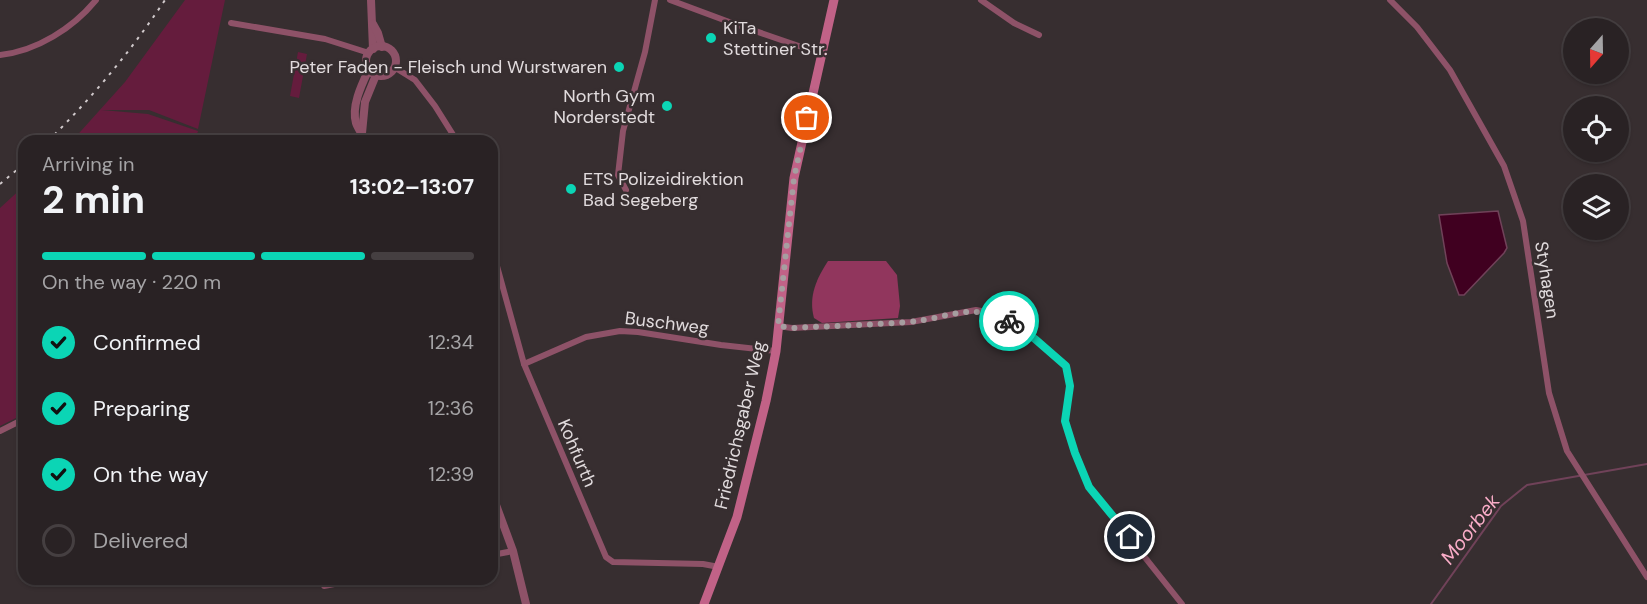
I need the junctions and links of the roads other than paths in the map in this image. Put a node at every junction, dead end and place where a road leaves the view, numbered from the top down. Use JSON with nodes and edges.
{"nodes":[{"id":1,"x":96,"y":0,"type":"edge"},
{"id":2,"x":371,"y":0,"type":"edge"},
{"id":3,"x":655,"y":0,"type":"edge"},
{"id":4,"x":670,"y":0,"type":"edge"},
{"id":5,"x":834,"y":0,"type":"edge"},
{"id":6,"x":981,"y":0,"type":"edge"},
{"id":7,"x":1390,"y":0,"type":"edge"},
{"id":8,"x":231,"y":23,"type":"dead end"},
{"id":9,"x":373,"y":24,"type":"junction"},
{"id":10,"x":1040,"y":35,"type":"dead end"},
{"id":11,"x":382,"y":47,"type":"junction"},
{"id":12,"x":371,"y":51,"type":"junction"},
{"id":13,"x":822,"y":54,"type":"junction"},
{"id":14,"x":0,"y":55,"type":"edge"},
{"id":15,"x":394,"y":67,"type":"junction"},
{"id":16,"x":372,"y":72,"type":"junction"},
{"id":17,"x":363,"y":135,"type":"edge"},
{"id":18,"x":453,"y":135,"type":"edge"},
{"id":19,"x":626,"y":190,"type":"dead end"},
{"id":20,"x":498,"y":270,"type":"edge"},
{"id":21,"x":778,"y":326,"type":"junction"},
{"id":22,"x":776,"y":351,"type":"junction"},
{"id":23,"x":524,"y":364,"type":"junction"},
{"id":24,"x":18,"y":421,"type":"edge"},
{"id":25,"x":0,"y":431,"type":"edge"},
{"id":26,"x":498,"y":510,"type":"edge"},
{"id":27,"x":513,"y":551,"type":"junction"},
{"id":28,"x":498,"y":554,"type":"edge"},
{"id":29,"x":719,"y":567,"type":"junction"},
{"id":30,"x":1647,"y":577,"type":"edge"},
{"id":31,"x":329,"y":585,"type":"edge"},
{"id":32,"x":324,"y":586,"type":"dead end"},
{"id":33,"x":526,"y":604,"type":"edge"},
{"id":34,"x":704,"y":604,"type":"edge"},
{"id":35,"x":1182,"y":604,"type":"edge"}],
"edges":[{"from":1,"to":14,"type":"street"},
{"from":2,"to":9,"type":"street"},
{"from":3,"to":19,"type":"street"},
{"from":4,"to":13,"type":"street"},
{"from":5,"to":13,"type":"main road","name":"Friedrichsgaber Weg"},
{"from":6,"to":10,"type":"street"},
{"from":7,"to":30,"type":"street","name":"Styhagen"},
{"from":8,"to":12,"type":"street"},
{"from":9,"to":11,"type":"street"},
{"from":9,"to":12,"type":"street"},
{"from":11,"to":12,"type":"street"},
{"from":11,"to":15,"type":"street"},
{"from":12,"to":16,"type":"street"},
{"from":13,"to":21,"type":"main road","name":"Friedrichsgaber Weg"},
{"from":15,"to":16,"type":"street"},
{"from":15,"to":18,"type":"street"},
{"from":16,"to":17,"type":"street"},
{"from":20,"to":23,"type":"street","name":"Kohfurth"},
{"from":21,"to":22,"type":"main road","name":"Friedrichsgaber Weg"},
{"from":21,"to":35,"type":"street"},
{"from":22,"to":23,"type":"street","name":"Buschweg"},
{"from":22,"to":29,"type":"main road","name":"Friedrichsgaber Weg"},
{"from":23,"to":29,"type":"street","name":"Kohfurth"},
{"from":24,"to":25,"type":"street"},
{"from":26,"to":27,"type":"street"},
{"from":27,"to":28,"type":"street"},
{"from":27,"to":33,"type":"street"},
{"from":29,"to":34,"type":"main road","name":"Friedrichsgaber Weg"},
{"from":31,"to":32,"type":"street"}]}
